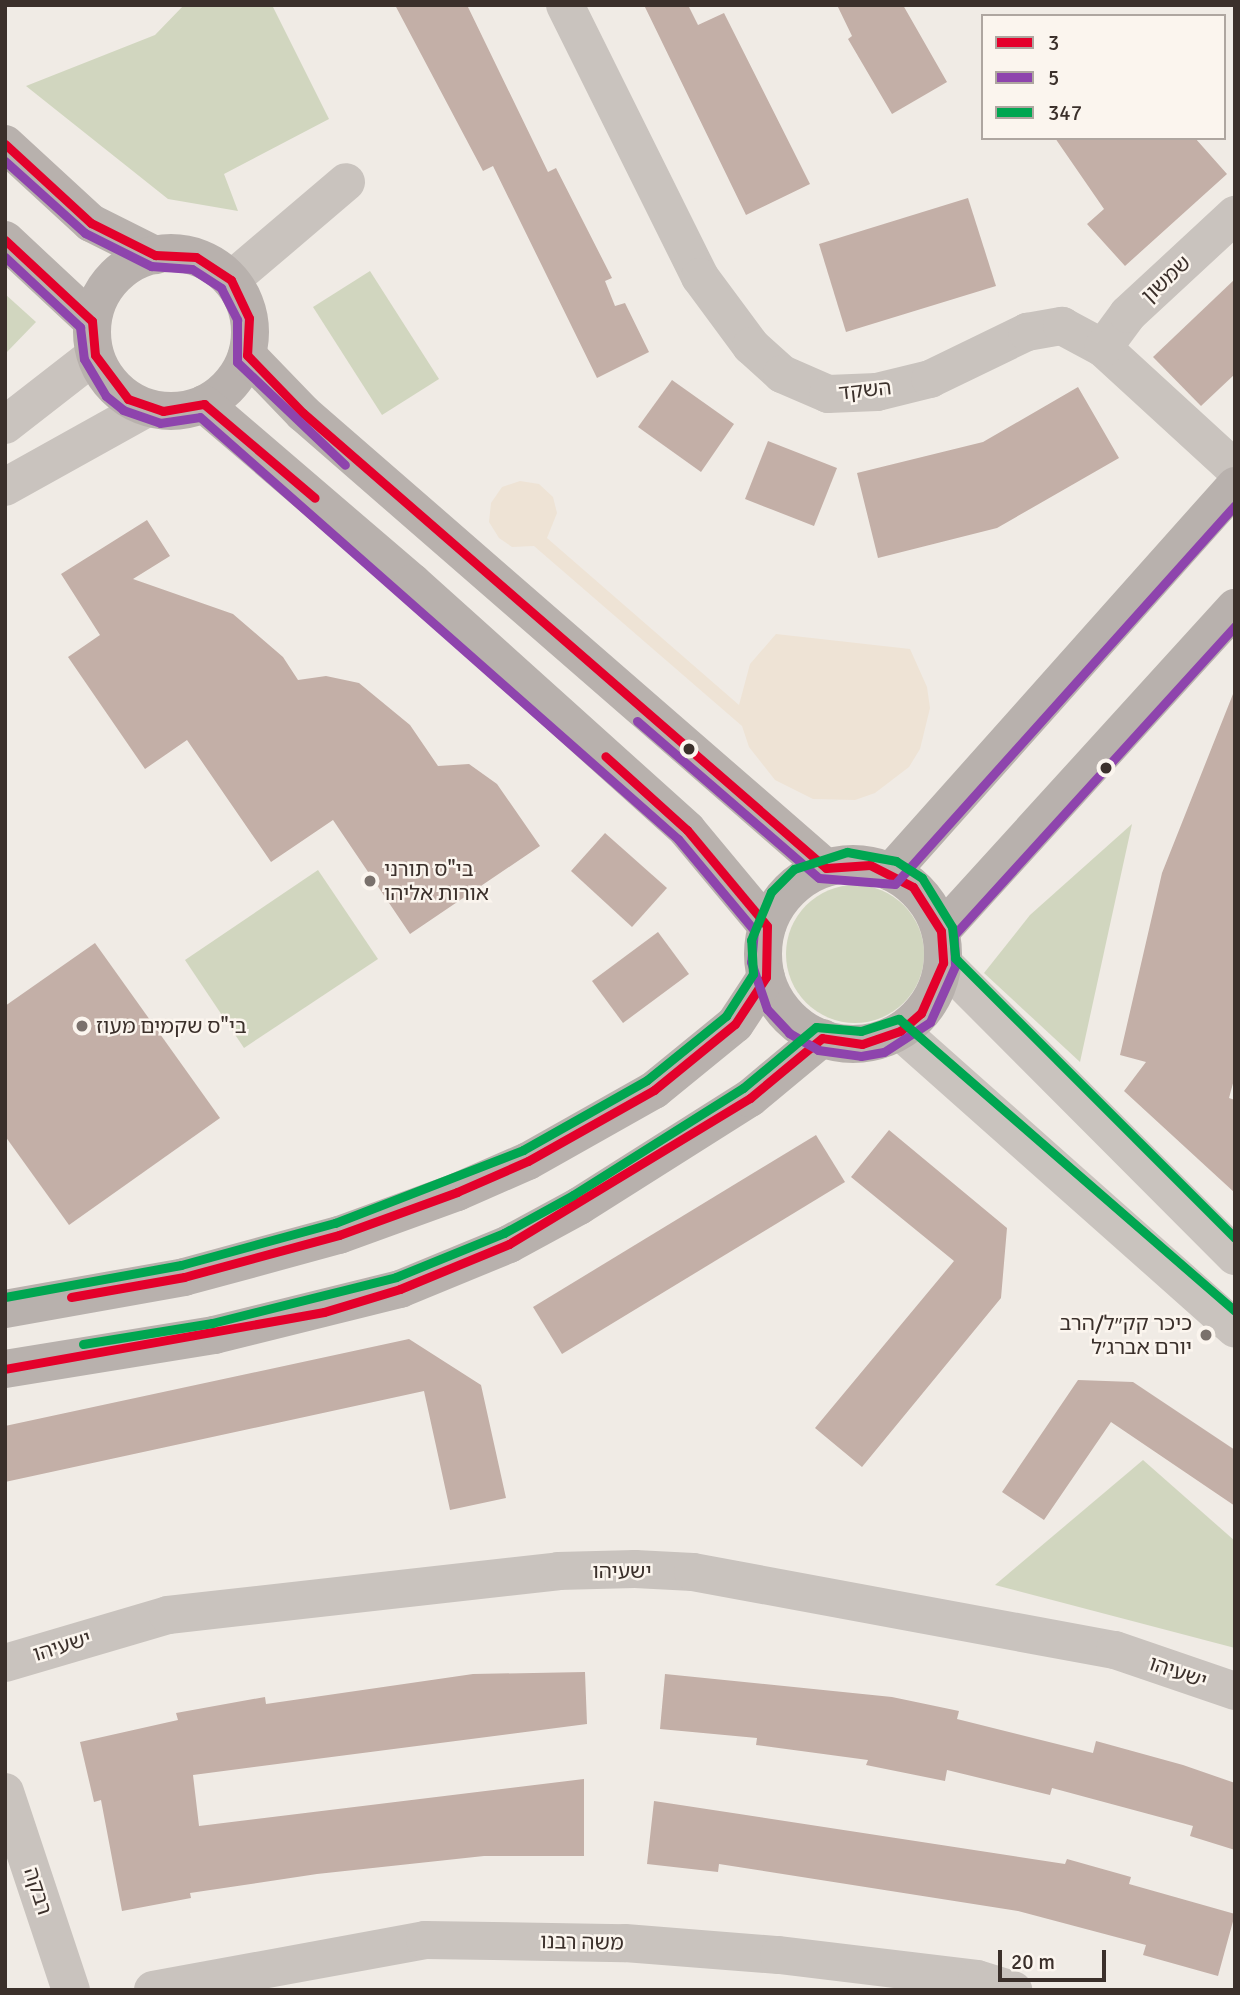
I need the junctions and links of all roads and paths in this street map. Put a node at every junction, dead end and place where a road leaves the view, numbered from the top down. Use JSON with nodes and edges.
{"nodes":[{"id":1,"x":565,"y":5,"type":"edge"},
{"id":2,"x":5,"y":144,"type":"edge"},
{"id":3,"x":346,"y":182,"type":"dead end"},
{"id":4,"x":1235,"y":215,"type":"edge"},
{"id":5,"x":5,"y":240,"type":"edge"},
{"id":6,"x":155,"y":255,"type":"junction"},
{"id":7,"x":231,"y":280,"type":"junction"},
{"id":8,"x":94,"y":338,"type":"junction"},
{"id":9,"x":1103,"y":348,"type":"junction"},
{"id":10,"x":247,"y":355,"type":"junction"},
{"id":11,"x":204,"y":404,"type":"junction"},
{"id":12,"x":147,"y":408,"type":"junction"},
{"id":13,"x":5,"y":425,"type":"edge"},
{"id":14,"x":1235,"y":469,"type":"edge"},
{"id":15,"x":1235,"y":486,"type":"edge"},
{"id":16,"x":5,"y":487,"type":"edge"},
{"id":17,"x":1235,"y":608,"type":"edge"},
{"id":18,"x":826,"y":868,"type":"junction"},
{"id":19,"x":891,"y":872,"type":"junction"},
{"id":20,"x":767,"y":926,"type":"junction"},
{"id":21,"x":942,"y":947,"type":"junction"},
{"id":22,"x":766,"y":977,"type":"junction"},
{"id":23,"x":900,"y":1031,"type":"junction"},
{"id":24,"x":822,"y":1038,"type":"junction"},
{"id":25,"x":1235,"y":1256,"type":"edge"},
{"id":26,"x":5,"y":1309,"type":"edge"},
{"id":27,"x":1235,"y":1328,"type":"edge"},
{"id":28,"x":5,"y":1369,"type":"edge"},
{"id":29,"x":5,"y":1663,"type":"edge"},
{"id":30,"x":1235,"y":1691,"type":"edge"},
{"id":31,"x":5,"y":1792,"type":"edge"},
{"id":32,"x":71,"y":1990,"type":"edge"},
{"id":33,"x":153,"y":1990,"type":"edge"},
{"id":34,"x":1013,"y":1990,"type":"edge"}],
"edges":[{"from":1,"to":9,"type":"street","name":"השקד"},
{"from":2,"to":6,"type":"main road"},
{"from":3,"to":7,"type":"street"},
{"from":4,"to":9,"type":"street","name":"שמשון"},
{"from":5,"to":8,"type":"main road"},
{"from":6,"to":7,"type":"main road"},
{"from":6,"to":8,"type":"main road"},
{"from":7,"to":10,"type":"main road"},
{"from":8,"to":12,"type":"main road"},
{"from":8,"to":13,"type":"street"},
{"from":9,"to":14,"type":"street","name":"השקד"},
{"from":10,"to":11,"type":"main road"},
{"from":10,"to":18,"type":"main road"},
{"from":11,"to":12,"type":"main road"},
{"from":11,"to":20,"type":"main road"},
{"from":12,"to":16,"type":"street"},
{"from":15,"to":19,"type":"main road"},
{"from":17,"to":21,"type":"main road"},
{"from":18,"to":19,"type":"main road"},
{"from":18,"to":20,"type":"main road"},
{"from":19,"to":21,"type":"main road"},
{"from":20,"to":22,"type":"main road"},
{"from":21,"to":23,"type":"main road"},
{"from":21,"to":25,"type":"street"},
{"from":22,"to":24,"type":"main road"},
{"from":22,"to":26,"type":"main road"},
{"from":23,"to":24,"type":"main road"},
{"from":23,"to":27,"type":"street"},
{"from":24,"to":28,"type":"main road"},
{"from":29,"to":30,"type":"street","name":"ישעיהו"},
{"from":31,"to":32,"type":"street","name":"רבקה"},
{"from":33,"to":34,"type":"street","name":"משה רבנו"}]}
